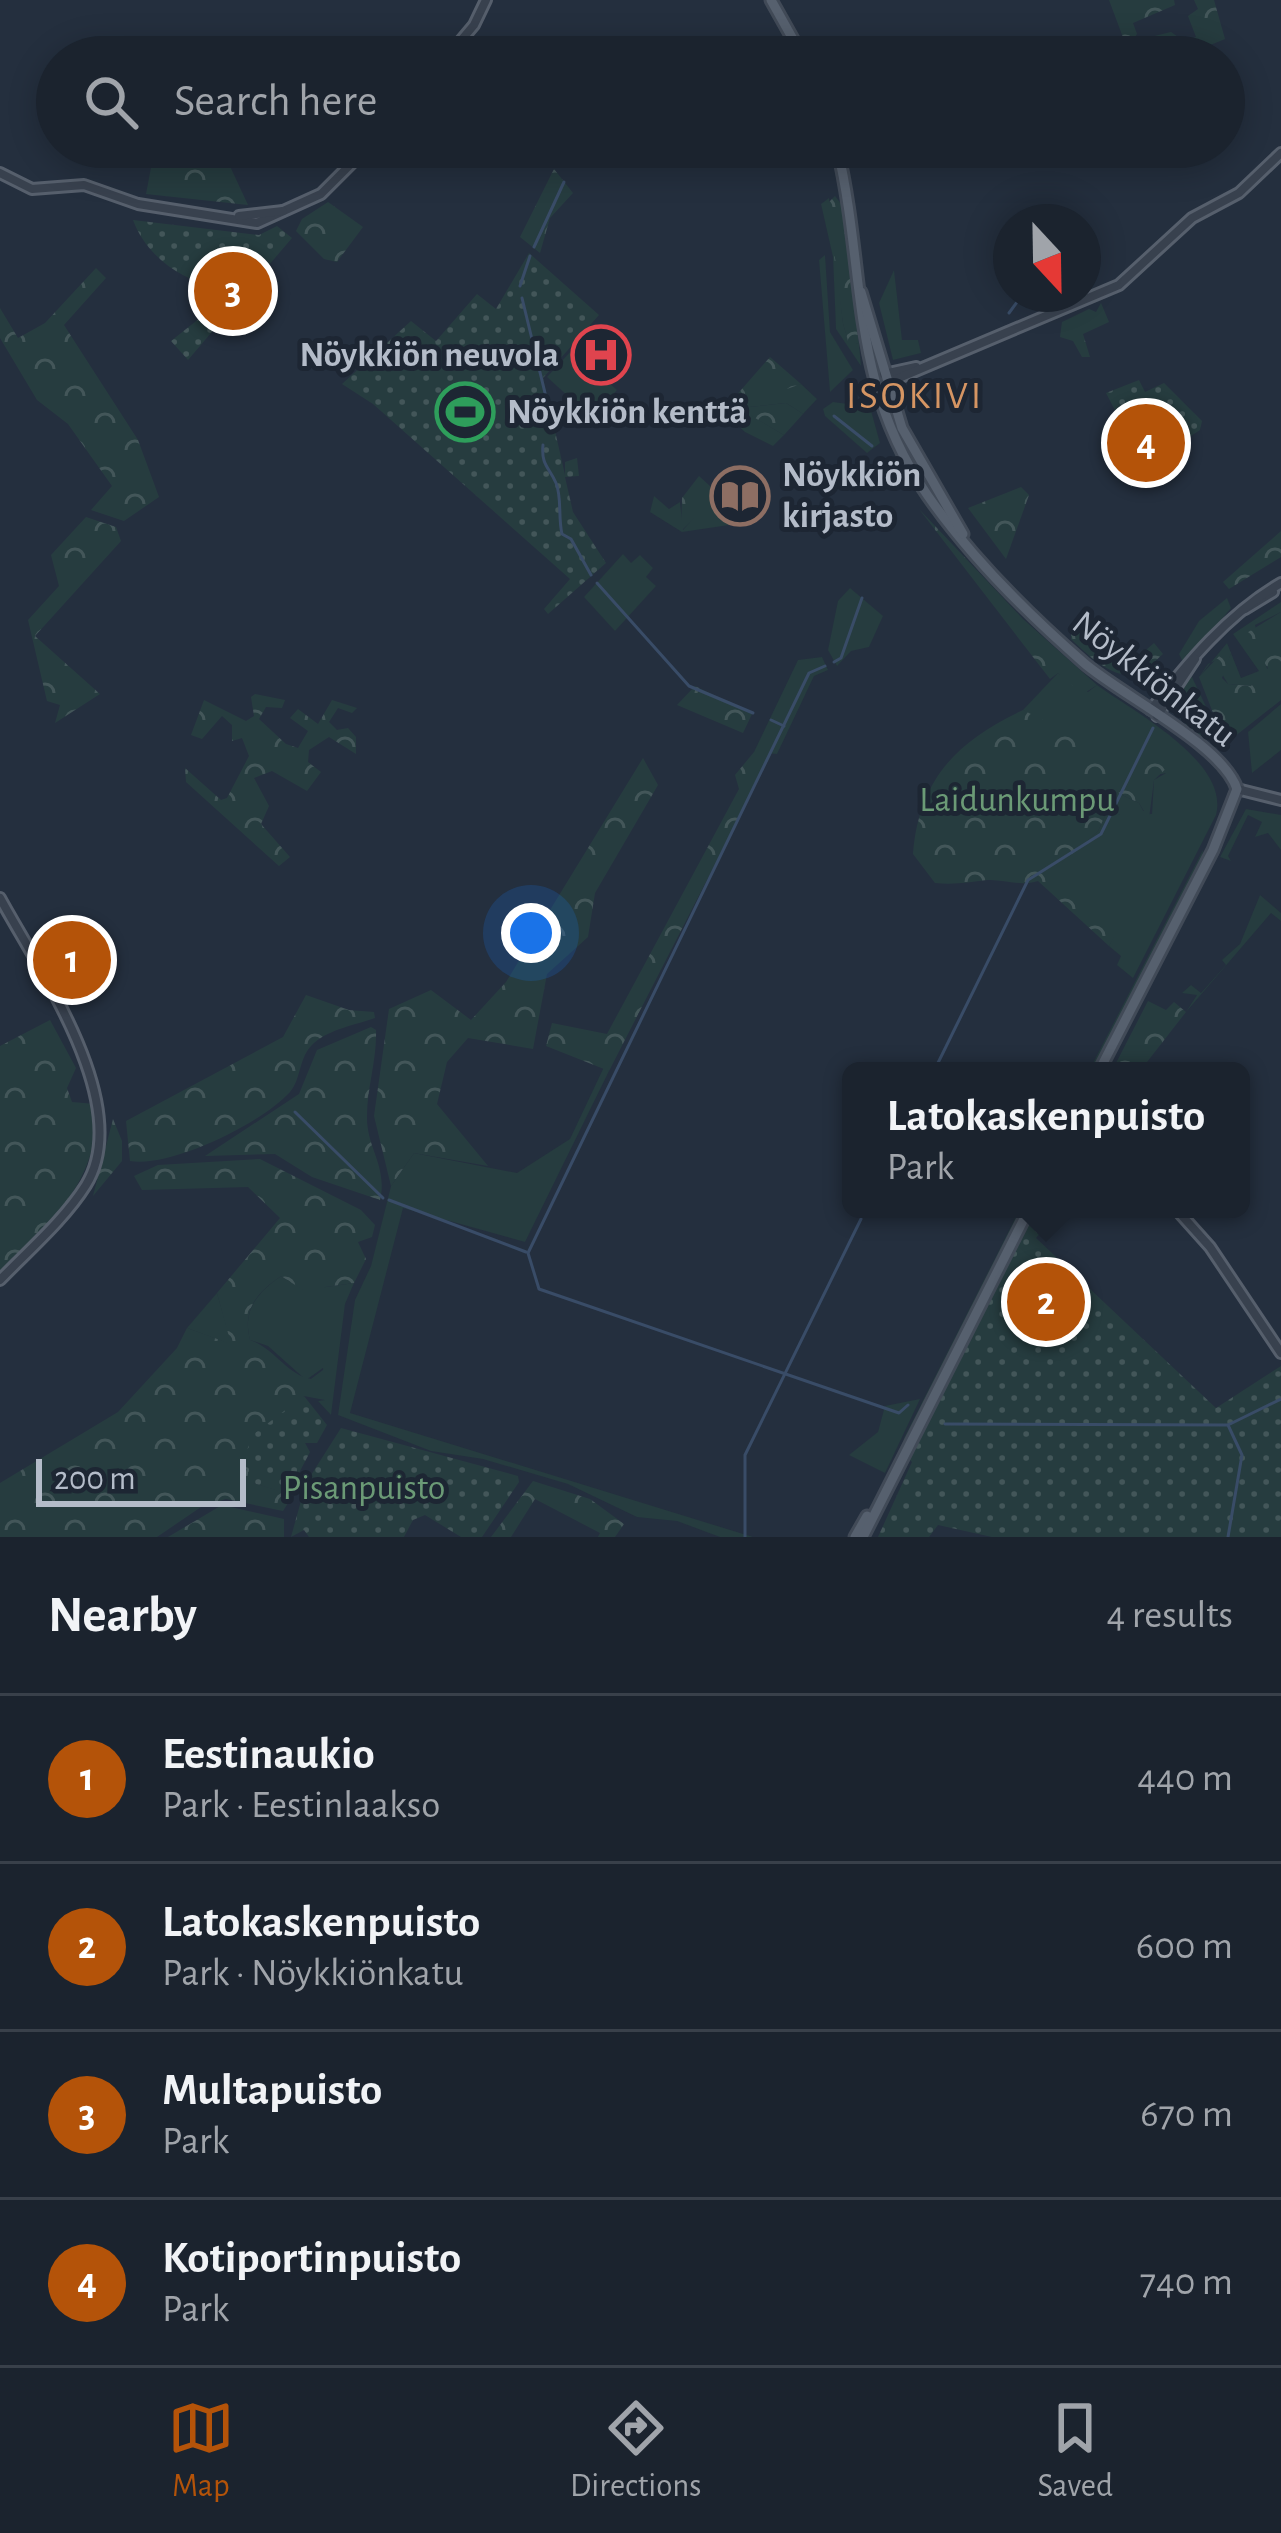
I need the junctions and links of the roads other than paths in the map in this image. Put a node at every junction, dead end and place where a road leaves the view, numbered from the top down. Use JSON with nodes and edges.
{"nodes":[{"id":1,"x":772,"y":2,"type":"edge"},
{"id":2,"x":483,"y":3,"type":"edge"},
{"id":3,"x":461,"y":36,"type":"edge"},
{"id":4,"x":791,"y":36,"type":"edge"},
{"id":5,"x":1281,"y":153,"type":"edge"},
{"id":6,"x":347,"y":168,"type":"edge"},
{"id":7,"x":840,"y":168,"type":"edge"},
{"id":8,"x":0,"y":173,"type":"edge"},
{"id":9,"x":881,"y":381,"type":"junction"},
{"id":10,"x":1281,"y":584,"type":"edge"},
{"id":11,"x":1153,"y":714,"type":"junction"},
{"id":12,"x":1237,"y":789,"type":"junction"},
{"id":13,"x":1281,"y":800,"type":"edge"},
{"id":14,"x":0,"y":898,"type":"edge"},
{"id":15,"x":1104,"y":1062,"type":"edge"},
{"id":16,"x":1024,"y":1218,"type":"edge"},
{"id":17,"x":1184,"y":1218,"type":"edge"},
{"id":18,"x":0,"y":1280,"type":"edge"},
{"id":19,"x":1281,"y":1353,"type":"edge"},
{"id":20,"x":859,"y":1537,"type":"edge"}],
"edges":[{"from":1,"to":4,"type":"main road"},
{"from":2,"to":3,"type":"street"},
{"from":5,"to":9,"type":"street"},
{"from":6,"to":8,"type":"street"},
{"from":7,"to":9,"type":"main road","name":"Nöykkiönkatu"},
{"from":9,"to":11,"type":"main road","name":"Nöykkiönkatu"},
{"from":10,"to":11,"type":"street"},
{"from":11,"to":12,"type":"main road","name":"Nöykkiönkatu"},
{"from":12,"to":13,"type":"street"},
{"from":12,"to":15,"type":"main road","name":"Nöykkiönkatu"},
{"from":14,"to":18,"type":"street"},
{"from":16,"to":20,"type":"main road"},
{"from":17,"to":19,"type":"street"}]}
